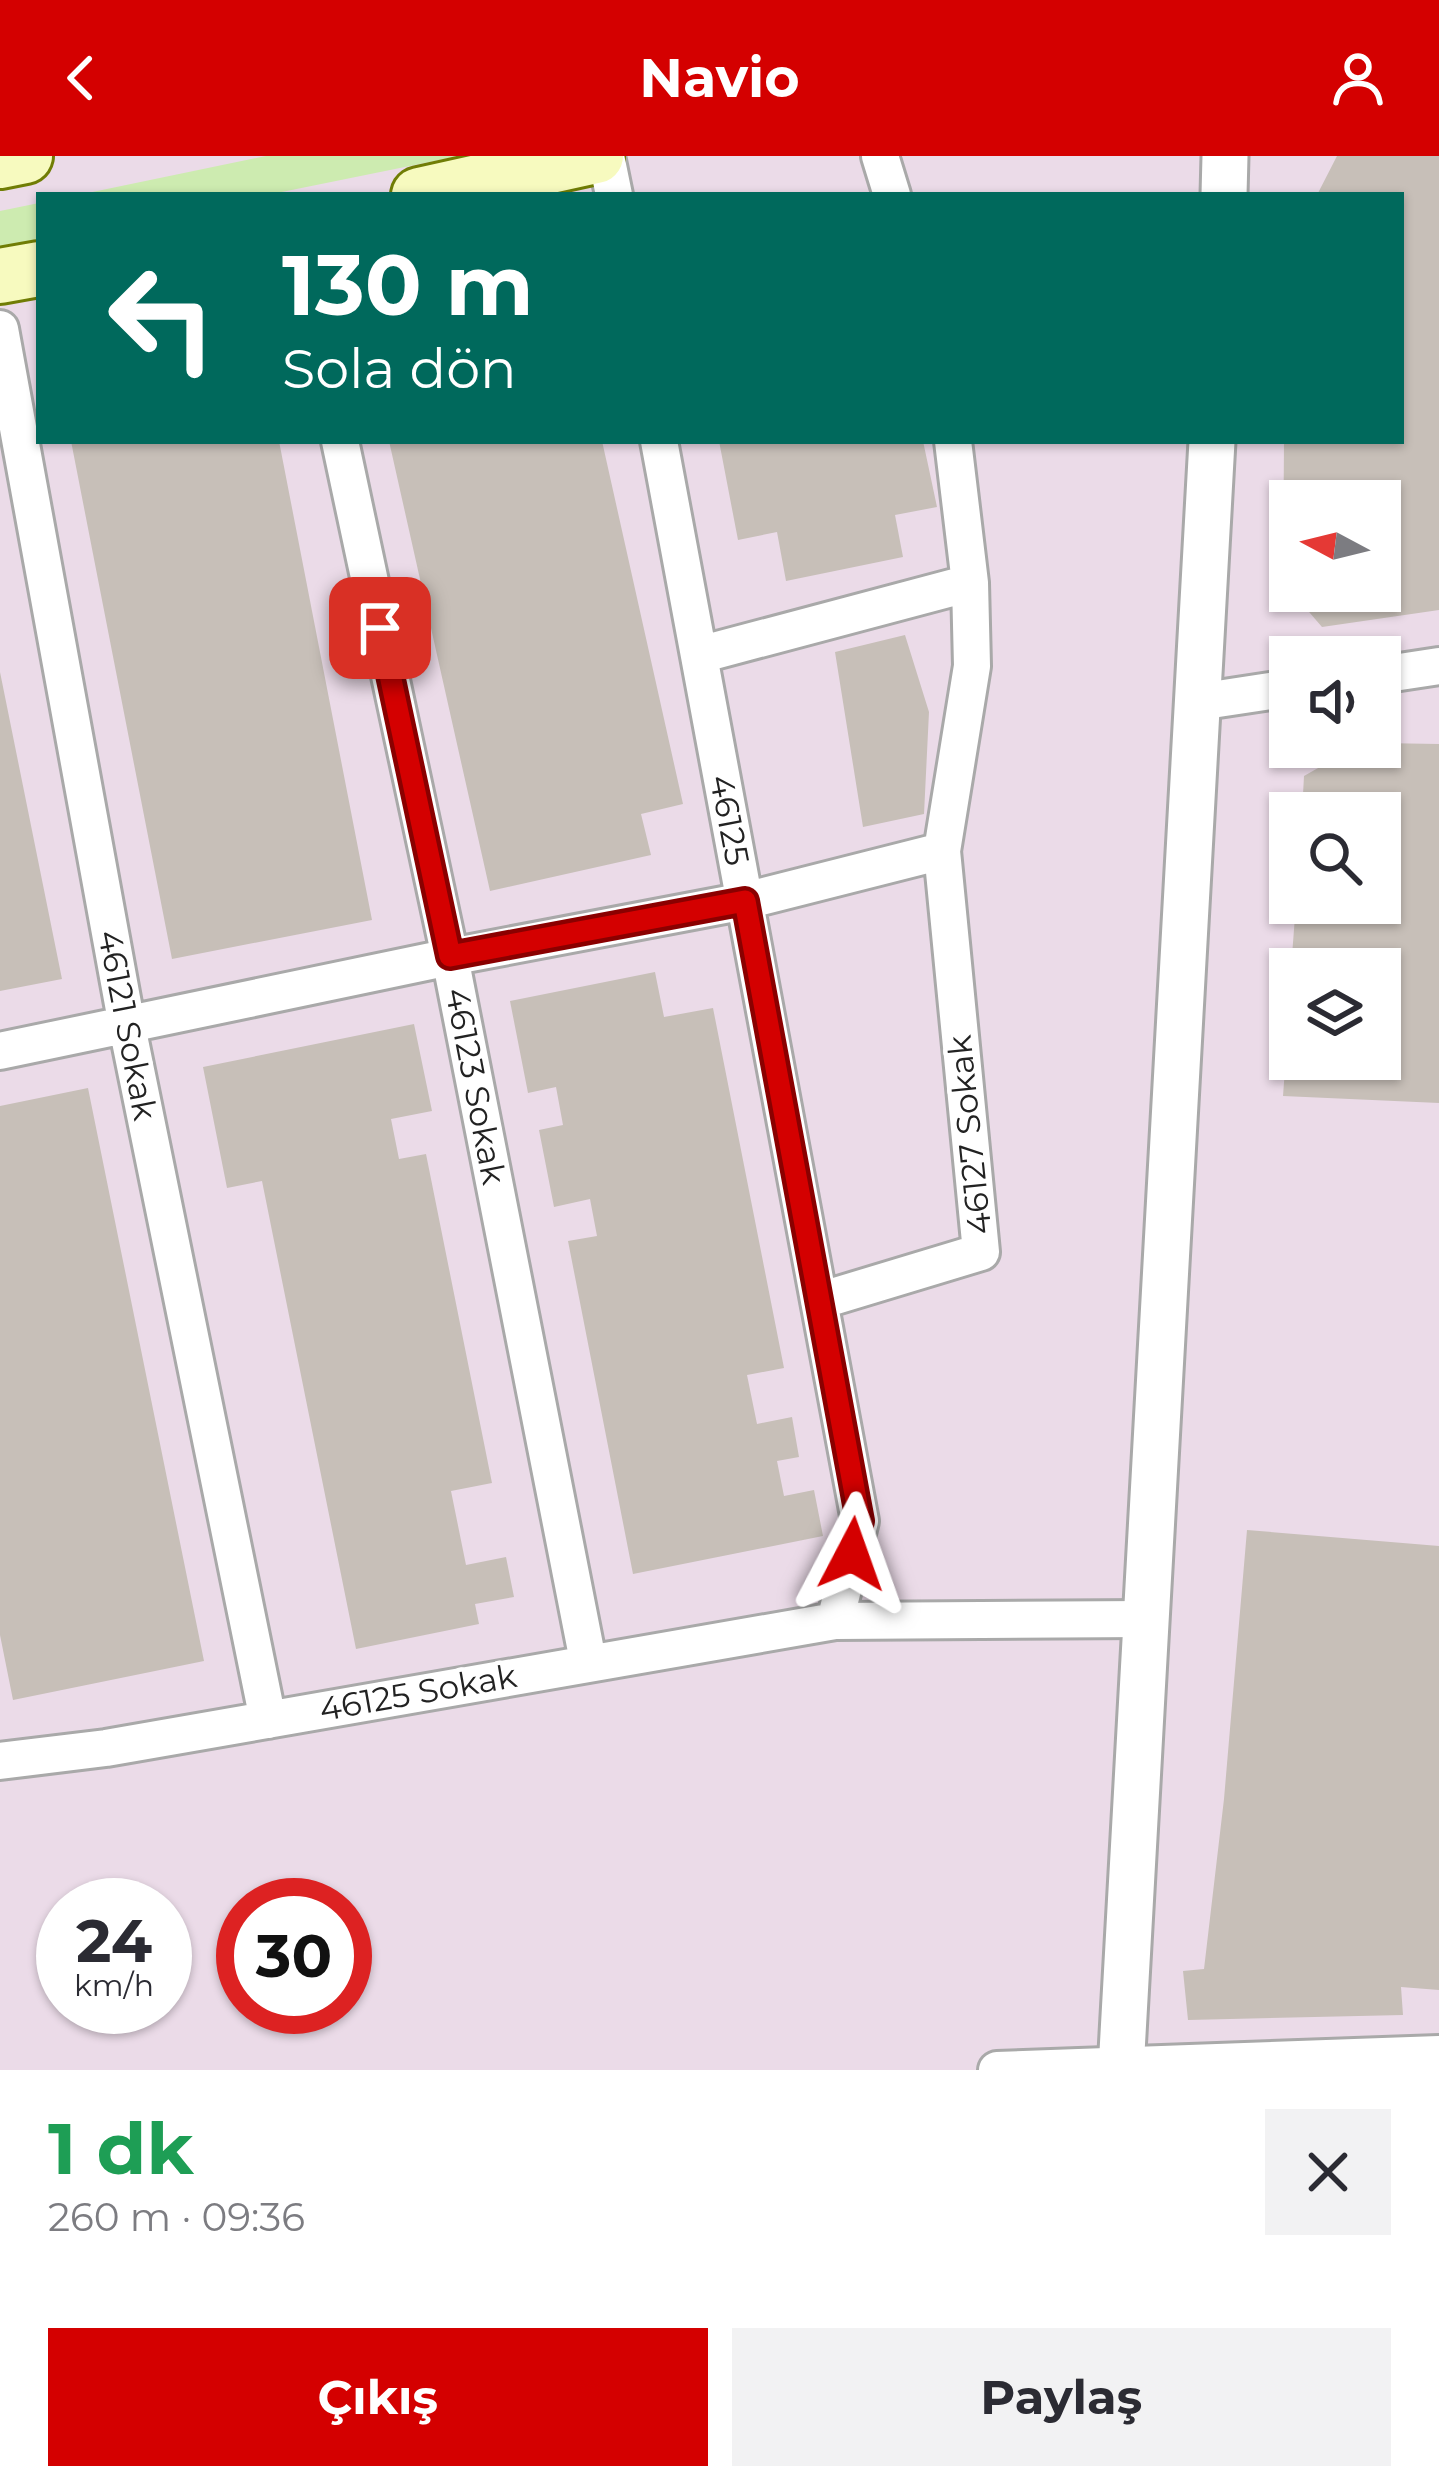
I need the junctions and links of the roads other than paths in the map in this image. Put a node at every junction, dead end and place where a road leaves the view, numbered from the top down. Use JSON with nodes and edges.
{"nodes":[{"id":1,"x":26,"y":156,"type":"edge"},
{"id":2,"x":596,"y":156,"type":"edge"},
{"id":3,"x":606,"y":156,"type":"edge"},
{"id":4,"x":880,"y":156,"type":"edge"},
{"id":5,"x":1225,"y":156,"type":"edge"},
{"id":6,"x":0,"y":161,"type":"edge"},
{"id":7,"x":433,"y":192,"type":"edge"},
{"id":8,"x":613,"y":192,"type":"edge"},
{"id":9,"x":891,"y":192,"type":"edge"},
{"id":10,"x":1224,"y":192,"type":"edge"},
{"id":11,"x":36,"y":270,"type":"edge"},
{"id":12,"x":0,"y":276,"type":"edge"},
{"id":13,"x":0,"y":329,"type":"edge"},
{"id":14,"x":341,"y":444,"type":"edge"},
{"id":15,"x":660,"y":444,"type":"edge"},
{"id":16,"x":953,"y":444,"type":"edge"},
{"id":17,"x":1212,"y":444,"type":"edge"},
{"id":18,"x":970,"y":583,"type":"junction"},
{"id":19,"x":699,"y":655,"type":"junction"},
{"id":20,"x":1439,"y":666,"type":"edge"},
{"id":21,"x":1401,"y":672,"type":"edge"},
{"id":22,"x":1269,"y":691,"type":"edge"},
{"id":23,"x":1198,"y":702,"type":"junction"},
{"id":24,"x":942,"y":851,"type":"junction"},
{"id":25,"x":745,"y":901,"type":"junction"},
{"id":26,"x":450,"y":956,"type":"junction"},
{"id":27,"x":127,"y":1026,"type":"junction"},
{"id":28,"x":0,"y":1051,"type":"edge"},
{"id":29,"x":819,"y":1301,"type":"junction"},
{"id":30,"x":1146,"y":1619,"type":"junction"},
{"id":31,"x":835,"y":1621,"type":"junction"},
{"id":32,"x":589,"y":1661,"type":"junction"},
{"id":33,"x":268,"y":1720,"type":"junction"},
{"id":34,"x":0,"y":1761,"type":"edge"},
{"id":35,"x":1439,"y":2054,"type":"edge"},
{"id":36,"x":1122,"y":2067,"type":"edge"},
{"id":37,"x":997,"y":2070,"type":"edge"}],
"edges":[{"from":1,"to":6,"type":"main road"},
{"from":2,"to":7,"type":"main road"},
{"from":3,"to":8,"type":"street"},
{"from":4,"to":9,"type":"street"},
{"from":5,"to":10,"type":"street"},
{"from":11,"to":12,"type":"main road"},
{"from":13,"to":27,"type":"street","name":"46121 Sokak"},
{"from":14,"to":26,"type":"street","name":"46123 Sokak"},
{"from":15,"to":19,"type":"street","name":"46125"},
{"from":16,"to":18,"type":"street","name":"46127 Sokak"},
{"from":17,"to":23,"type":"street"},
{"from":18,"to":19,"type":"street"},
{"from":18,"to":24,"type":"street","name":"46127 Sokak"},
{"from":19,"to":25,"type":"street","name":"46125"},
{"from":20,"to":21,"type":"street"},
{"from":22,"to":23,"type":"street"},
{"from":23,"to":30,"type":"street"},
{"from":24,"to":25,"type":"street"},
{"from":24,"to":29,"type":"street","name":"46127 Sokak"},
{"from":25,"to":26,"type":"street"},
{"from":25,"to":29,"type":"street","name":"46125"},
{"from":26,"to":27,"type":"street"},
{"from":26,"to":32,"type":"street","name":"46123 Sokak"},
{"from":27,"to":28,"type":"street"},
{"from":27,"to":33,"type":"street","name":"46121 Sokak"},
{"from":29,"to":31,"type":"street","name":"46125"},
{"from":30,"to":31,"type":"street","name":"46125 Sokak"},
{"from":30,"to":36,"type":"street"},
{"from":31,"to":32,"type":"street","name":"46125 Sokak"},
{"from":32,"to":33,"type":"street","name":"46125 Sokak"},
{"from":33,"to":34,"type":"street","name":"46125 Sokak"},
{"from":35,"to":36,"type":"street"},
{"from":36,"to":37,"type":"street"}]}
